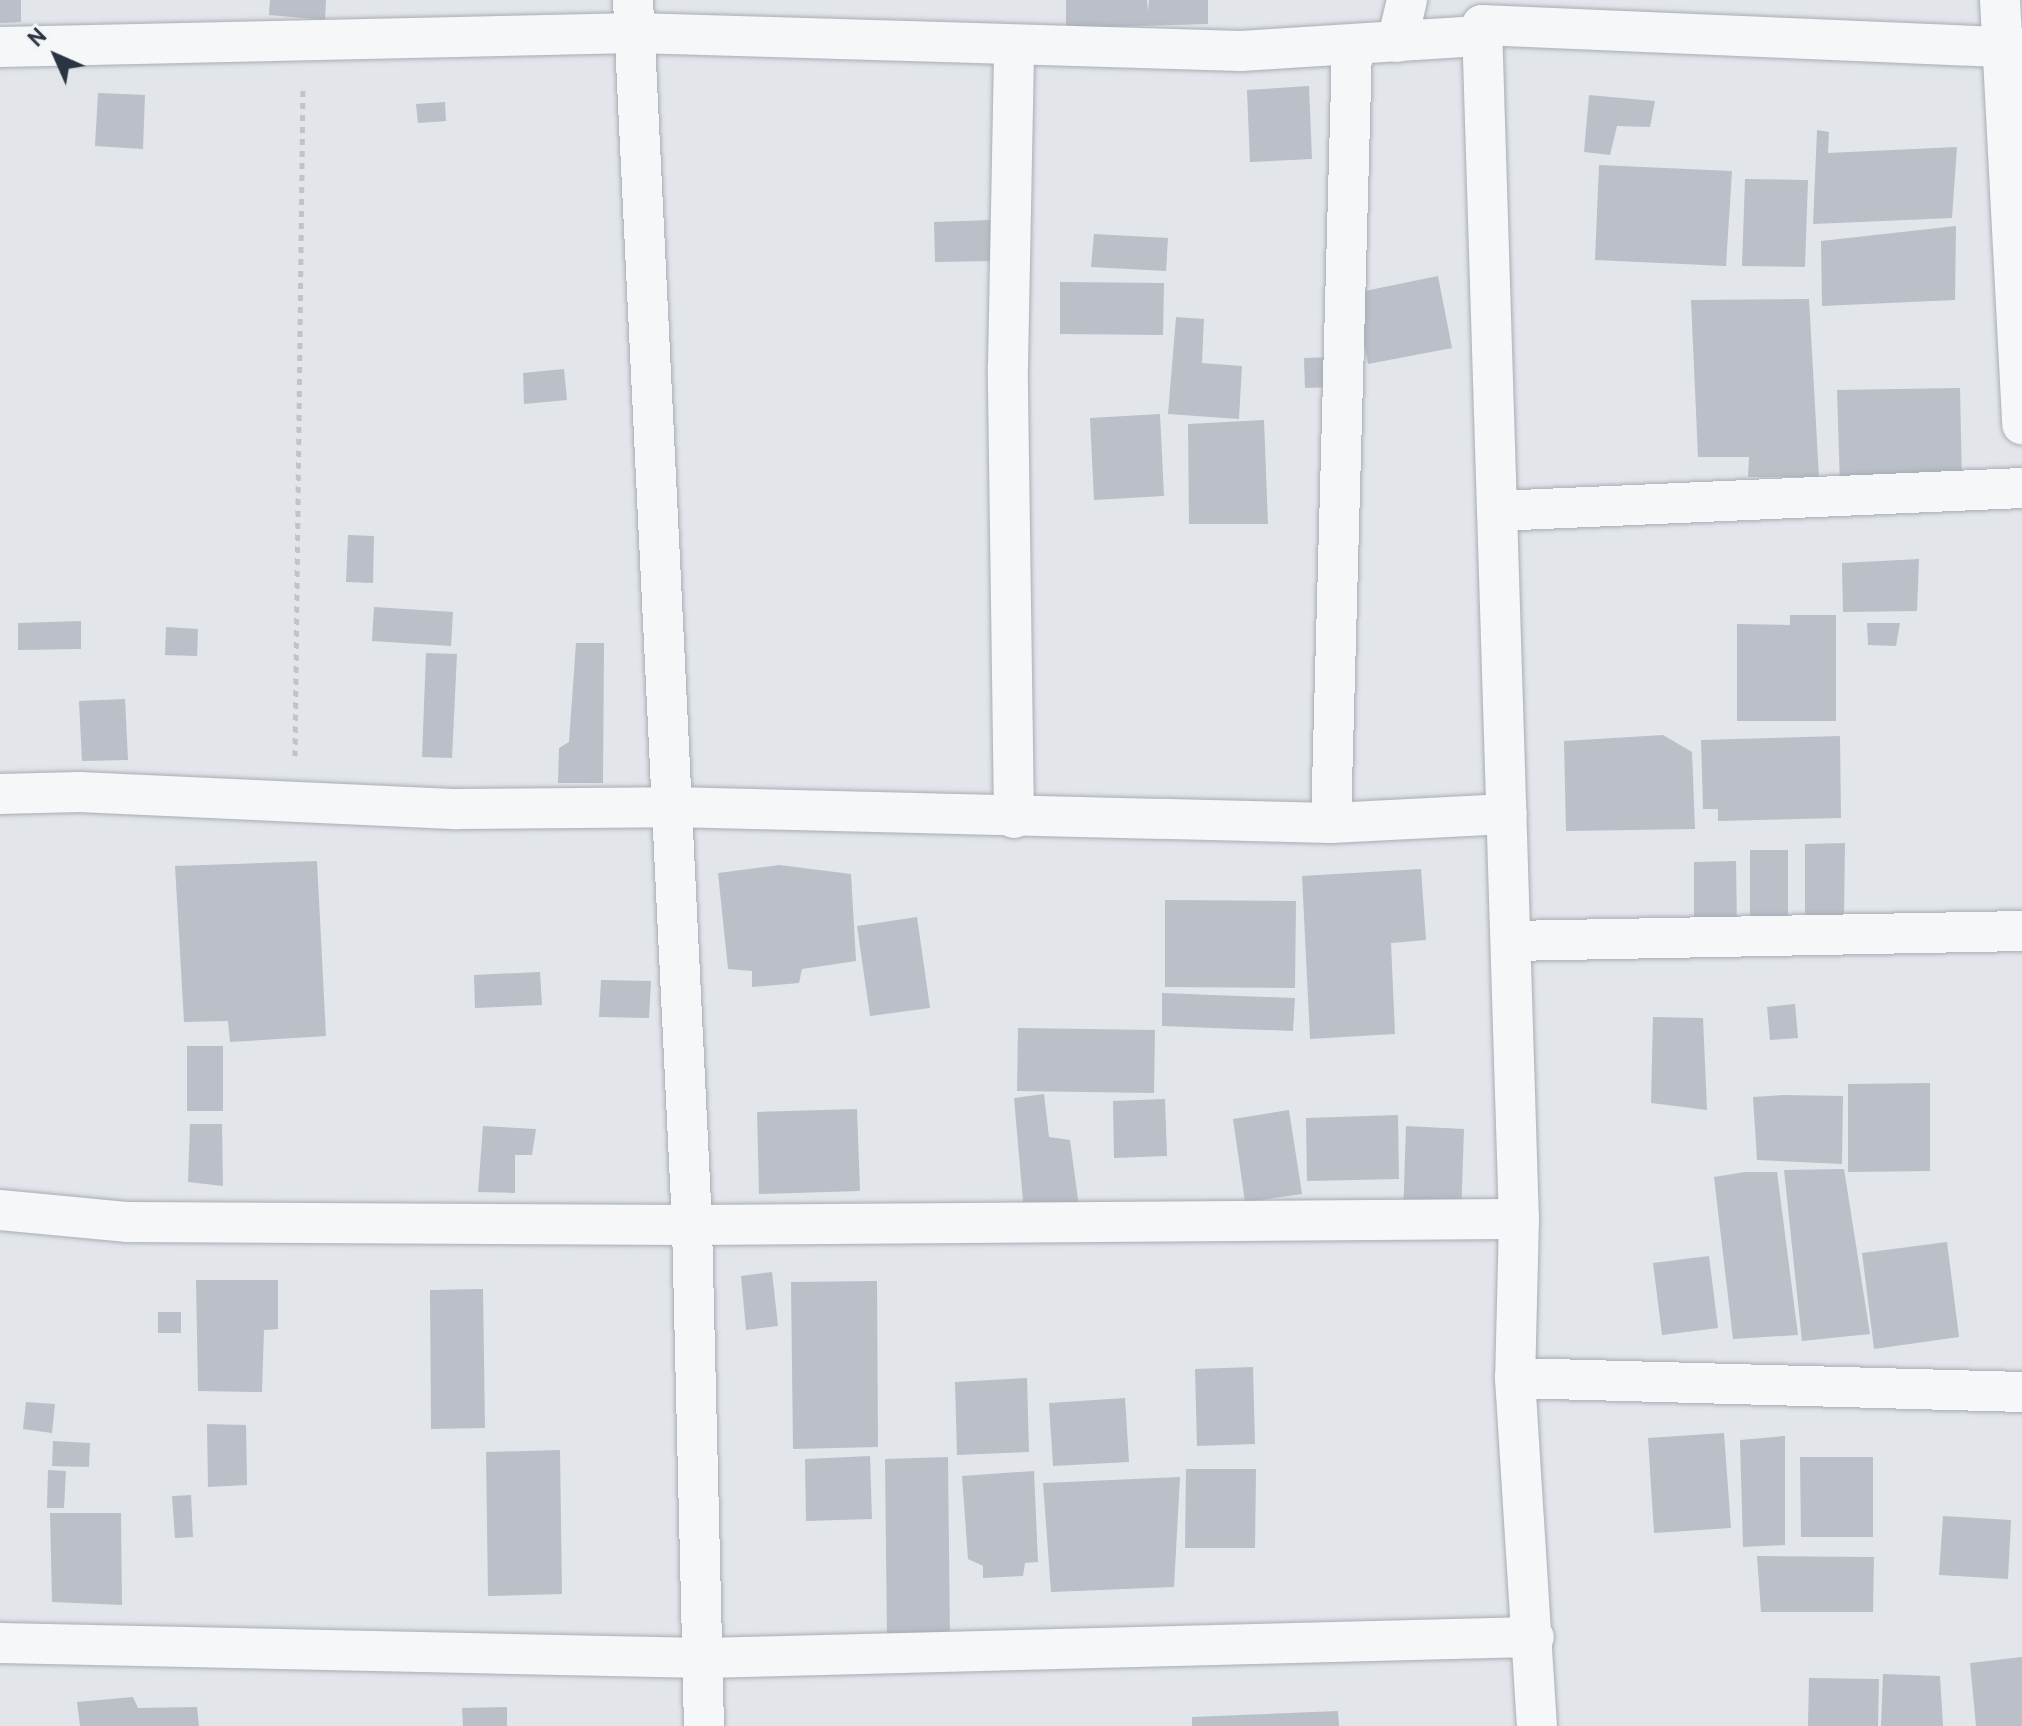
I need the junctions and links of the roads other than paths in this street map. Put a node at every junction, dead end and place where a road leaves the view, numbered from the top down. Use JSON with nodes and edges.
{"nodes":[{"id":1,"x":1407,"y":0,"type":"edge"},
{"id":2,"x":2000,"y":0,"type":"edge"},
{"id":3,"x":634,"y":17,"type":"edge"},
{"id":4,"x":1482,"y":25,"type":"junction"},
{"id":5,"x":1397,"y":42,"type":"junction"},
{"id":6,"x":1352,"y":46,"type":"junction"},
{"id":7,"x":0,"y":47,"type":"edge"},
{"id":8,"x":1014,"y":48,"type":"junction"},
{"id":9,"x":2011,"y":48,"type":"edge"},
{"id":10,"x":2022,"y":424,"type":"edge"},
{"id":11,"x":2022,"y":488,"type":"edge"},
{"id":12,"x":1497,"y":511,"type":"junction"},
{"id":13,"x":0,"y":794,"type":"edge"},
{"id":14,"x":671,"y":807,"type":"junction"},
{"id":15,"x":1507,"y":814,"type":"junction"},
{"id":16,"x":1014,"y":818,"type":"junction"},
{"id":17,"x":1331,"y":823,"type":"junction"},
{"id":18,"x":2022,"y":931,"type":"edge"},
{"id":19,"x":1511,"y":941,"type":"junction"},
{"id":20,"x":0,"y":1210,"type":"edge"},
{"id":21,"x":1519,"y":1219,"type":"junction"},
{"id":22,"x":692,"y":1225,"type":"junction"},
{"id":23,"x":1515,"y":1378,"type":"junction"},
{"id":24,"x":2022,"y":1392,"type":"edge"},
{"id":25,"x":1534,"y":1637,"type":"junction"},
{"id":26,"x":0,"y":1643,"type":"edge"},
{"id":27,"x":704,"y":1658,"type":"junction"},
{"id":28,"x":704,"y":1726,"type":"edge"},
{"id":29,"x":1537,"y":1726,"type":"edge"}],
"edges":[{"from":1,"to":5,"type":"street"},
{"from":2,"to":9,"type":"street"},
{"from":3,"to":7,"type":"street"},
{"from":3,"to":8,"type":"street"},
{"from":3,"to":14,"type":"street"},
{"from":4,"to":5,"type":"street"},
{"from":4,"to":9,"type":"street"},
{"from":4,"to":12,"type":"street"},
{"from":5,"to":6,"type":"street"},
{"from":6,"to":8,"type":"street"},
{"from":6,"to":17,"type":"street"},
{"from":8,"to":16,"type":"street"},
{"from":9,"to":10,"type":"street"},
{"from":11,"to":12,"type":"street"},
{"from":12,"to":15,"type":"street"},
{"from":13,"to":14,"type":"street"},
{"from":14,"to":16,"type":"street"},
{"from":14,"to":22,"type":"street"},
{"from":15,"to":17,"type":"street"},
{"from":15,"to":19,"type":"street"},
{"from":16,"to":17,"type":"street"},
{"from":18,"to":19,"type":"street"},
{"from":19,"to":21,"type":"street"},
{"from":20,"to":22,"type":"street"},
{"from":21,"to":22,"type":"street"},
{"from":21,"to":23,"type":"street"},
{"from":22,"to":27,"type":"street"},
{"from":23,"to":24,"type":"street"},
{"from":23,"to":25,"type":"street"},
{"from":25,"to":27,"type":"street"},
{"from":25,"to":29,"type":"street"},
{"from":26,"to":27,"type":"street"},
{"from":27,"to":28,"type":"street"}]}
